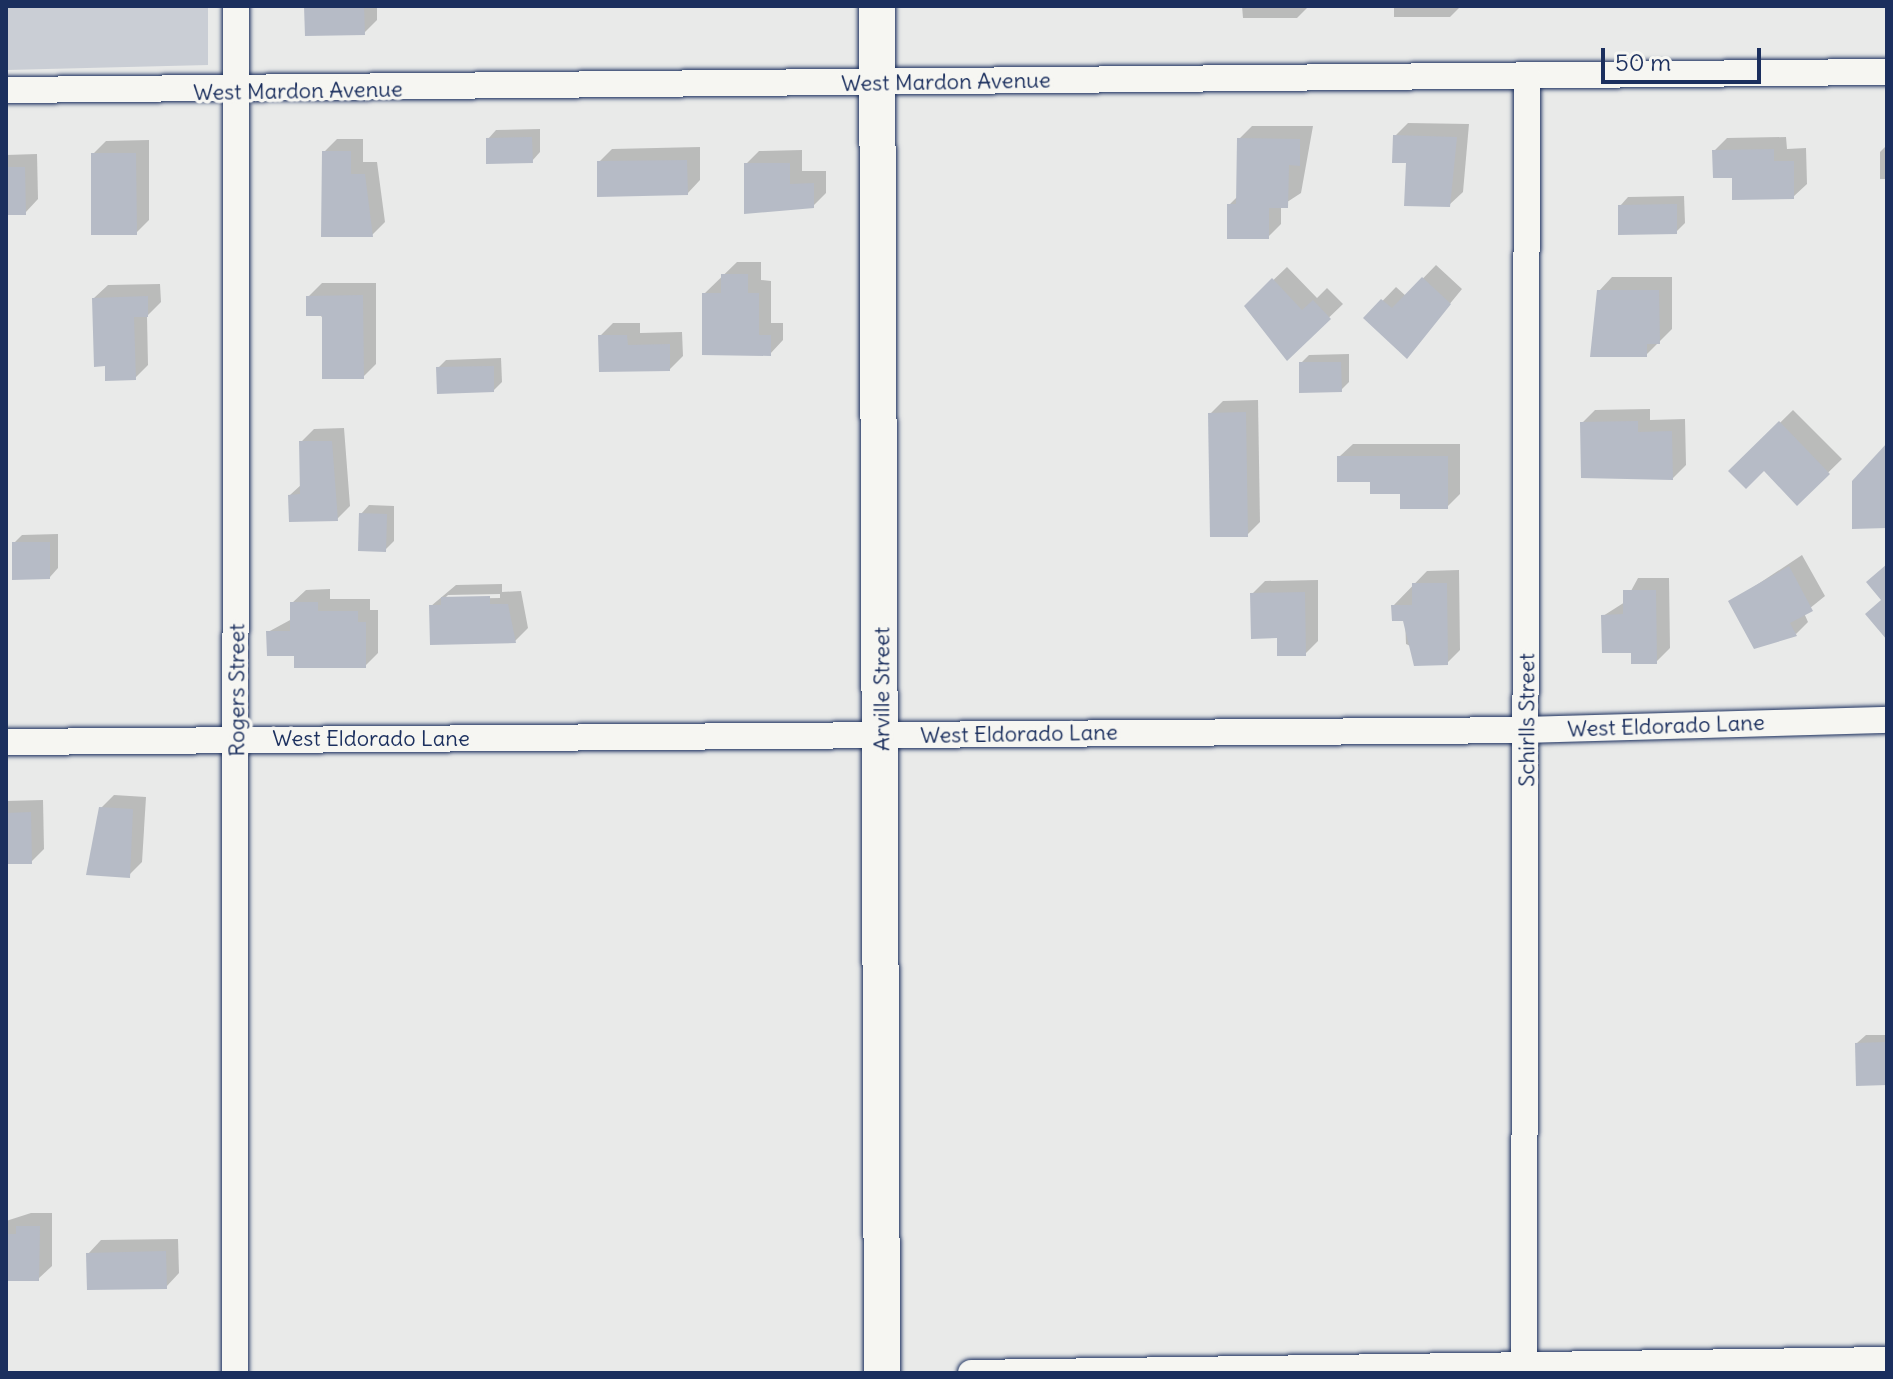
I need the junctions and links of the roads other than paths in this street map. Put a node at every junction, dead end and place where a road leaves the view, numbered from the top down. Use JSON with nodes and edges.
{"nodes":[{"id":1,"x":236,"y":6,"type":"edge"},
{"id":2,"x":877,"y":6,"type":"edge"},
{"id":3,"x":1887,"y":72,"type":"edge"},
{"id":4,"x":1527,"y":76,"type":"junction"},
{"id":5,"x":877,"y":82,"type":"junction"},
{"id":6,"x":6,"y":90,"type":"edge"},
{"id":7,"x":236,"y":92,"type":"junction"},
{"id":8,"x":1887,"y":720,"type":"edge"},
{"id":9,"x":1527,"y":730,"type":"junction"},
{"id":10,"x":882,"y":735,"type":"junction"},
{"id":11,"x":238,"y":740,"type":"junction"},
{"id":12,"x":6,"y":742,"type":"edge"},
{"id":13,"x":1887,"y":1360,"type":"edge"},
{"id":14,"x":1524,"y":1363,"type":"junction"},
{"id":15,"x":235,"y":1373,"type":"edge"},
{"id":16,"x":882,"y":1373,"type":"edge"},
{"id":17,"x":971,"y":1373,"type":"edge"}],
"edges":[{"from":1,"to":7,"type":"street","name":"Rogers Street"},
{"from":2,"to":5,"type":"street","name":"Arville Street"},
{"from":3,"to":4,"type":"street","name":"West Mardon Avenue"},
{"from":4,"to":5,"type":"street","name":"West Mardon Avenue"},
{"from":4,"to":9,"type":"street","name":"Schirlls Street"},
{"from":5,"to":7,"type":"street","name":"West Mardon Avenue"},
{"from":5,"to":10,"type":"street","name":"Arville Street"},
{"from":6,"to":7,"type":"street","name":"West Mardon Avenue"},
{"from":7,"to":11,"type":"street","name":"Rogers Street"},
{"from":8,"to":9,"type":"street","name":"West Eldorado Lane"},
{"from":9,"to":10,"type":"street","name":"West Eldorado Lane"},
{"from":9,"to":14,"type":"street","name":"Schirlls Street"},
{"from":10,"to":11,"type":"street","name":"West Eldorado Lane"},
{"from":10,"to":16,"type":"street","name":"Arville Street"},
{"from":11,"to":12,"type":"street","name":"West Eldorado Lane"},
{"from":11,"to":15,"type":"street","name":"Rogers Street"},
{"from":13,"to":14,"type":"street"},
{"from":14,"to":17,"type":"street"}]}
